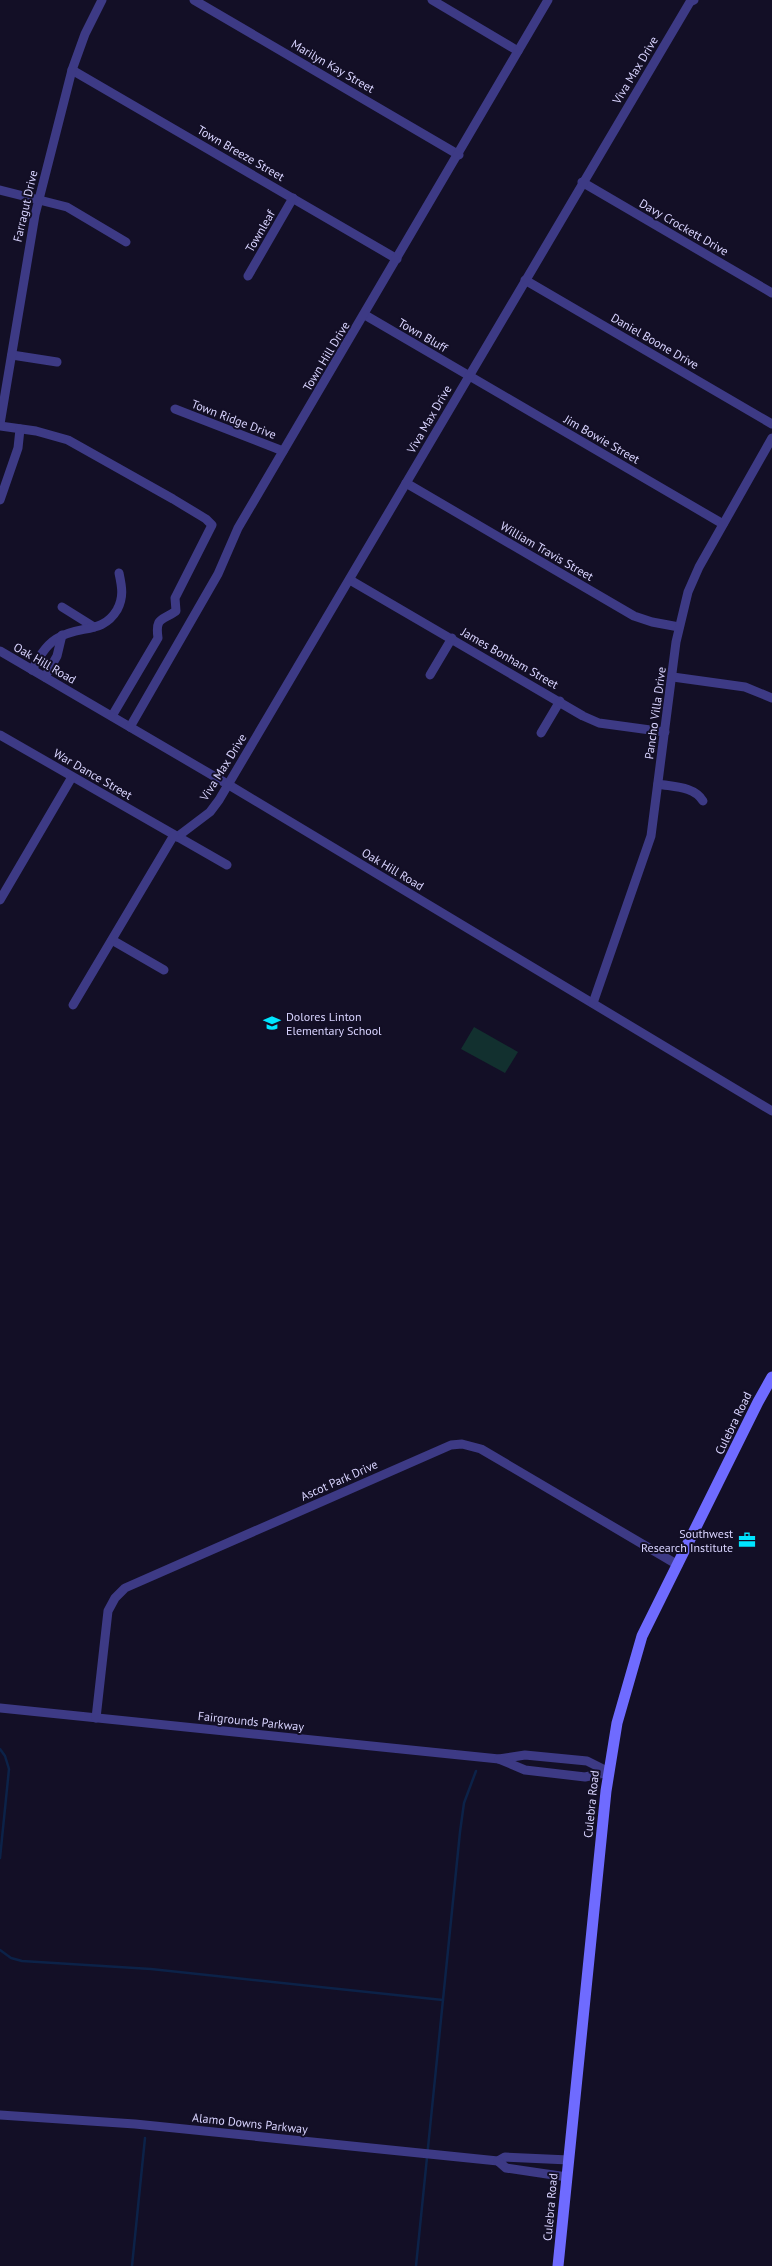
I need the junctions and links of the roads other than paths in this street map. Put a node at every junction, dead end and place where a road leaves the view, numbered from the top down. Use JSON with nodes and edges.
{"nodes":[{"id":1,"x":102,"y":0,"type":"edge"},
{"id":2,"x":194,"y":0,"type":"edge"},
{"id":3,"x":432,"y":0,"type":"edge"},
{"id":4,"x":548,"y":0,"type":"edge"},
{"id":5,"x":692,"y":1,"type":"edge"},
{"id":6,"x":518,"y":51,"type":"junction"},
{"id":7,"x":72,"y":70,"type":"junction"},
{"id":8,"x":459,"y":154,"type":"junction"},
{"id":9,"x":582,"y":182,"type":"junction"},
{"id":10,"x":0,"y":190,"type":"edge"},
{"id":11,"x":39,"y":198,"type":"junction"},
{"id":12,"x":293,"y":198,"type":"junction"},
{"id":13,"x":126,"y":242,"type":"dead end"},
{"id":14,"x":397,"y":259,"type":"junction"},
{"id":15,"x":248,"y":276,"type":"dead end"},
{"id":16,"x":525,"y":280,"type":"junction"},
{"id":17,"x":772,"y":294,"type":"edge"},
{"id":18,"x":365,"y":315,"type":"junction"},
{"id":19,"x":12,"y":355,"type":"junction"},
{"id":20,"x":57,"y":362,"type":"dead end"},
{"id":21,"x":469,"y":376,"type":"junction"},
{"id":22,"x":175,"y":409,"type":"dead end"},
{"id":23,"x":772,"y":424,"type":"edge"},
{"id":24,"x":0,"y":425,"type":"edge"},
{"id":25,"x":20,"y":429,"type":"junction"},
{"id":26,"x":772,"y":438,"type":"edge"},
{"id":27,"x":283,"y":451,"type":"junction"},
{"id":28,"x":406,"y":483,"type":"junction"},
{"id":29,"x":0,"y":500,"type":"edge"},
{"id":30,"x":723,"y":524,"type":"junction"},
{"id":31,"x":119,"y":572,"type":"dead end"},
{"id":32,"x":350,"y":580,"type":"junction"},
{"id":33,"x":62,"y":607,"type":"dead end"},
{"id":34,"x":94,"y":627,"type":"junction"},
{"id":35,"x":679,"y":627,"type":"junction"},
{"id":36,"x":62,"y":635,"type":"junction"},
{"id":37,"x":452,"y":638,"type":"junction"},
{"id":38,"x":1,"y":654,"type":"edge"},
{"id":39,"x":32,"y":670,"type":"junction"},
{"id":40,"x":430,"y":675,"type":"dead end"},
{"id":41,"x":45,"y":677,"type":"junction"},
{"id":42,"x":673,"y":677,"type":"junction"},
{"id":43,"x":772,"y":698,"type":"edge"},
{"id":44,"x":560,"y":701,"type":"junction"},
{"id":45,"x":112,"y":716,"type":"junction"},
{"id":46,"x":130,"y":727,"type":"junction"},
{"id":47,"x":665,"y":732,"type":"junction"},
{"id":48,"x":541,"y":733,"type":"dead end"},
{"id":49,"x":0,"y":734,"type":"edge"},
{"id":50,"x":72,"y":777,"type":"junction"},
{"id":51,"x":658,"y":784,"type":"junction"},
{"id":52,"x":229,"y":785,"type":"junction"},
{"id":53,"x":703,"y":801,"type":"dead end"},
{"id":54,"x":176,"y":836,"type":"junction"},
{"id":55,"x":226,"y":866,"type":"dead end"},
{"id":56,"x":0,"y":900,"type":"edge"},
{"id":57,"x":112,"y":940,"type":"junction"},
{"id":58,"x":164,"y":970,"type":"dead end"},
{"id":59,"x":593,"y":1003,"type":"junction"},
{"id":60,"x":74,"y":1005,"type":"dead end"},
{"id":61,"x":772,"y":1111,"type":"edge"},
{"id":62,"x":772,"y":1378,"type":"edge"},
{"id":63,"x":678,"y":1565,"type":"junction"},
{"id":64,"x":0,"y":1708,"type":"edge"},
{"id":65,"x":96,"y":1718,"type":"junction"},
{"id":66,"x":499,"y":1759,"type":"junction"},
{"id":67,"x":609,"y":1772,"type":"junction"},
{"id":68,"x":0,"y":2115,"type":"edge"},
{"id":69,"x":569,"y":2160,"type":"junction"},
{"id":70,"x":498,"y":2161,"type":"junction"},
{"id":71,"x":567,"y":2177,"type":"junction"},
{"id":72,"x":558,"y":2266,"type":"edge"}],
"edges":[{"from":1,"to":7,"type":"street","name":"Farragut Drive"},
{"from":2,"to":8,"type":"street","name":"Marilyn Kay Street"},
{"from":3,"to":6,"type":"street"},
{"from":4,"to":6,"type":"street","name":"Town Hill Drive"},
{"from":5,"to":9,"type":"street","name":"Viva Max Drive"},
{"from":6,"to":8,"type":"street","name":"Town Hill Drive"},
{"from":7,"to":11,"type":"street","name":"Farragut Drive"},
{"from":7,"to":12,"type":"street","name":"Town Breeze Street"},
{"from":8,"to":14,"type":"street","name":"Town Hill Drive"},
{"from":9,"to":16,"type":"street","name":"Viva Max Drive"},
{"from":9,"to":17,"type":"street","name":"Davy Crockett Drive"},
{"from":10,"to":11,"type":"street"},
{"from":11,"to":13,"type":"street"},
{"from":11,"to":19,"type":"street","name":"Farragut Drive"},
{"from":12,"to":14,"type":"street","name":"Town Breeze Street"},
{"from":12,"to":15,"type":"street","name":"Townleaf"},
{"from":14,"to":18,"type":"street","name":"Town Hill Drive"},
{"from":16,"to":21,"type":"street","name":"Viva Max Drive"},
{"from":16,"to":23,"type":"street","name":"Daniel Boone Drive"},
{"from":18,"to":21,"type":"street","name":"Town Bluff"},
{"from":18,"to":27,"type":"street","name":"Town Hill Drive"},
{"from":19,"to":20,"type":"street"},
{"from":19,"to":24,"type":"street","name":"Farragut Drive"},
{"from":21,"to":28,"type":"street","name":"Viva Max Drive"},
{"from":21,"to":30,"type":"street","name":"Jim Bowie Street"},
{"from":22,"to":27,"type":"street","name":"Town Ridge Drive"},
{"from":24,"to":25,"type":"street"},
{"from":25,"to":29,"type":"street"},
{"from":25,"to":45,"type":"street"},
{"from":26,"to":30,"type":"street","name":"Pancho Villa Drive"},
{"from":27,"to":46,"type":"street","name":"Town Hill Drive"},
{"from":28,"to":32,"type":"street","name":"Viva Max Drive"},
{"from":28,"to":35,"type":"street","name":"William Travis Street"},
{"from":30,"to":35,"type":"street","name":"Pancho Villa Drive"},
{"from":31,"to":34,"type":"street"},
{"from":32,"to":37,"type":"street","name":"James Bonham Street"},
{"from":32,"to":52,"type":"street","name":"Viva Max Drive"},
{"from":33,"to":34,"type":"street"},
{"from":34,"to":36,"type":"street"},
{"from":35,"to":42,"type":"street","name":"Pancho Villa Drive"},
{"from":36,"to":39,"type":"street"},
{"from":36,"to":41,"type":"street"},
{"from":37,"to":40,"type":"street"},
{"from":37,"to":44,"type":"street","name":"James Bonham Street"},
{"from":38,"to":39,"type":"street","name":"Oak Hill Road"},
{"from":39,"to":41,"type":"street","name":"Oak Hill Road"},
{"from":41,"to":45,"type":"street","name":"Oak Hill Road"},
{"from":42,"to":43,"type":"street"},
{"from":42,"to":47,"type":"street","name":"Pancho Villa Drive"},
{"from":44,"to":47,"type":"street","name":"James Bonham Street"},
{"from":44,"to":48,"type":"street"},
{"from":45,"to":46,"type":"street","name":"Oak Hill Road"},
{"from":46,"to":52,"type":"street","name":"Oak Hill Road"},
{"from":47,"to":51,"type":"street","name":"Pancho Villa Drive"},
{"from":49,"to":50,"type":"street","name":"War Dance Street"},
{"from":50,"to":54,"type":"street","name":"War Dance Street"},
{"from":50,"to":56,"type":"street"},
{"from":51,"to":53,"type":"street"},
{"from":51,"to":59,"type":"street","name":"Pancho Villa Drive"},
{"from":52,"to":54,"type":"street","name":"Viva Max Drive"},
{"from":52,"to":59,"type":"street","name":"Oak Hill Road"},
{"from":54,"to":55,"type":"street","name":"War Dance Street"},
{"from":54,"to":57,"type":"street","name":"Viva Max Drive"},
{"from":57,"to":58,"type":"street"},
{"from":57,"to":60,"type":"street","name":"Viva Max Drive"},
{"from":59,"to":61,"type":"street","name":"Oak Hill Road"},
{"from":62,"to":63,"type":"main road","name":"Culebra Road"},
{"from":63,"to":65,"type":"street","name":"Ascot Park Drive"},
{"from":63,"to":67,"type":"main road","name":"Culebra Road"},
{"from":64,"to":65,"type":"street","name":"Fairgrounds Parkway"},
{"from":65,"to":66,"type":"street","name":"Fairgrounds Parkway"},
{"from":66,"to":67,"type":"street","name":"Fairgrounds Parkway"},
{"from":66,"to":67,"type":"street","name":"Fairgrounds Parkway"},
{"from":67,"to":69,"type":"main road","name":"Culebra Road"},
{"from":68,"to":70,"type":"street","name":"Alamo Downs Parkway"},
{"from":69,"to":70,"type":"street","name":"Alamo Downs Parkway"},
{"from":69,"to":71,"type":"main road","name":"Culebra Road"},
{"from":70,"to":71,"type":"street","name":"Alamo Downs Parkway"},
{"from":71,"to":72,"type":"main road","name":"Culebra Road"}]}
